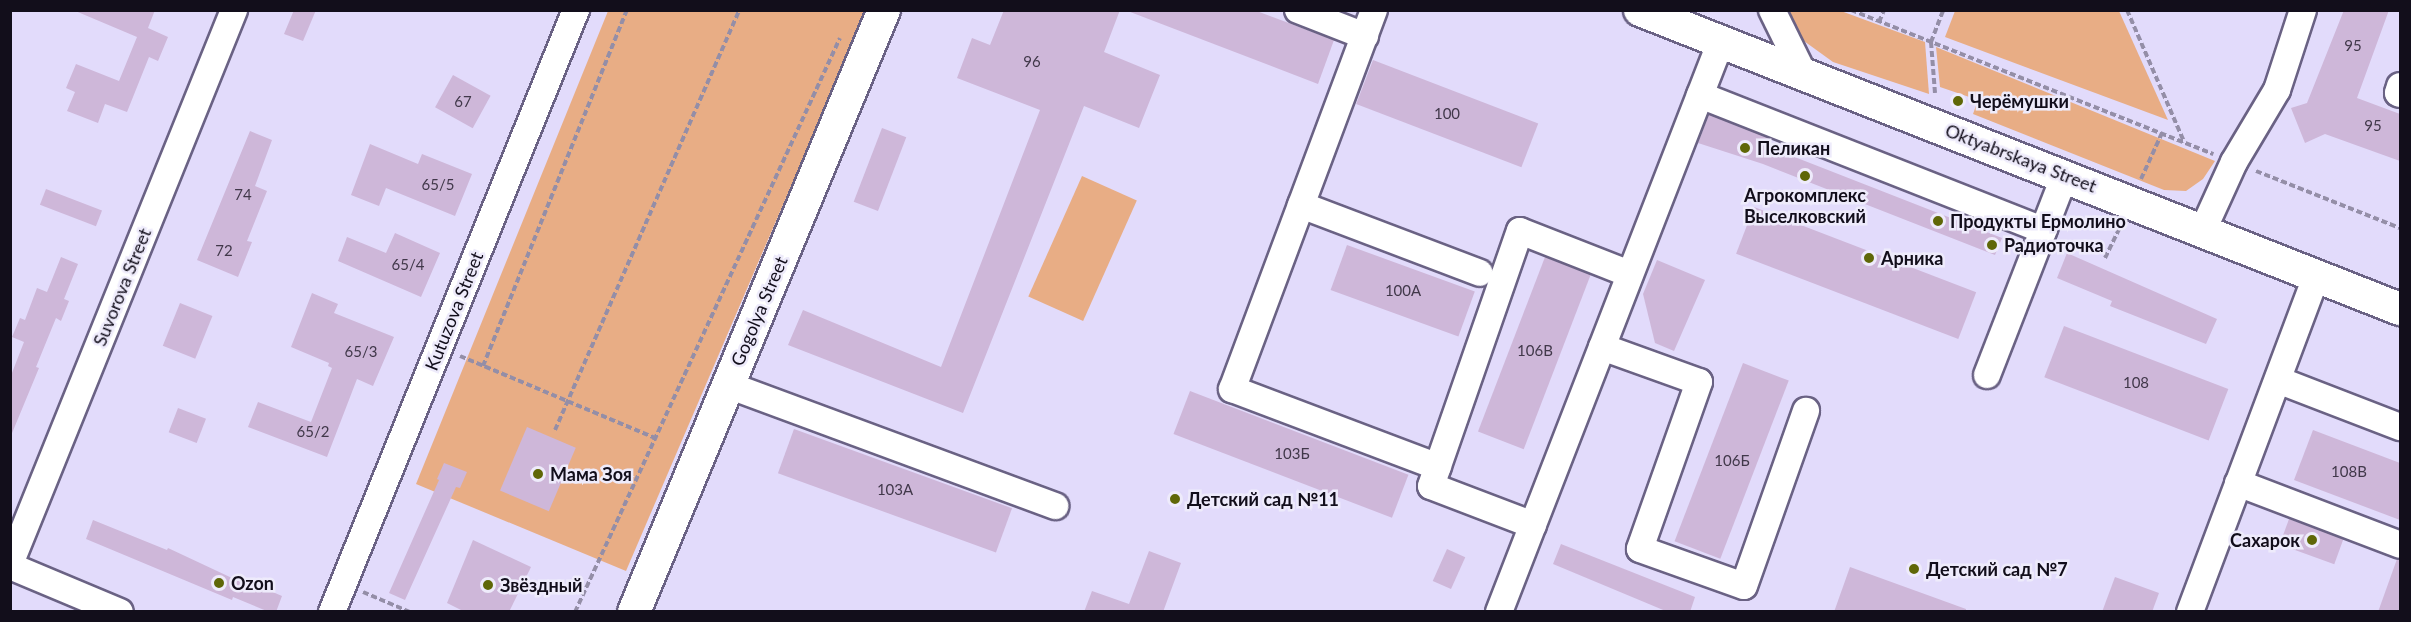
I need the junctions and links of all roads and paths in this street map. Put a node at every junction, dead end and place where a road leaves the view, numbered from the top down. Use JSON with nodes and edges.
{"nodes":[{"id":1,"x":234,"y":10,"type":"edge"},
{"id":2,"x":576,"y":10,"type":"edge"},
{"id":3,"x":627,"y":10,"type":"edge"},
{"id":4,"x":739,"y":10,"type":"edge"},
{"id":5,"x":884,"y":10,"type":"edge"},
{"id":6,"x":1298,"y":10,"type":"edge"},
{"id":7,"x":1374,"y":10,"type":"edge"},
{"id":8,"x":1640,"y":10,"type":"edge"},
{"id":9,"x":1772,"y":10,"type":"edge"},
{"id":10,"x":1851,"y":10,"type":"edge"},
{"id":11,"x":1884,"y":10,"type":"edge"},
{"id":12,"x":1943,"y":10,"type":"edge"},
{"id":13,"x":2127,"y":10,"type":"edge"},
{"id":14,"x":2303,"y":10,"type":"edge"},
{"id":15,"x":1879,"y":22,"type":"junction"},
{"id":16,"x":843,"y":32,"type":"dead end"},
{"id":17,"x":1365,"y":36,"type":"junction"},
{"id":18,"x":1721,"y":41,"type":"junction"},
{"id":19,"x":1930,"y":42,"type":"junction"},
{"id":20,"x":1803,"y":73,"type":"junction"},
{"id":21,"x":2400,"y":86,"type":"edge"},
{"id":22,"x":1935,"y":93,"type":"dead end"},
{"id":23,"x":2400,"y":94,"type":"edge"},
{"id":24,"x":1700,"y":95,"type":"junction"},
{"id":25,"x":2184,"y":142,"type":"junction"},
{"id":26,"x":2234,"y":162,"type":"junction"},
{"id":27,"x":2065,"y":175,"type":"junction"},
{"id":28,"x":1301,"y":205,"type":"junction"},
{"id":29,"x":2400,"y":228,"type":"edge"},
{"id":30,"x":2043,"y":230,"type":"junction"},
{"id":31,"x":2204,"y":230,"type":"junction"},
{"id":32,"x":1480,"y":273,"type":"dead end"},
{"id":33,"x":1630,"y":274,"type":"junction"},
{"id":34,"x":2317,"y":275,"type":"junction"},
{"id":35,"x":2400,"y":309,"type":"edge"},
{"id":36,"x":440,"y":347,"type":"junction"},
{"id":37,"x":1602,"y":347,"type":"junction"},
{"id":38,"x":483,"y":366,"type":"junction"},
{"id":39,"x":1987,"y":375,"type":"dead end"},
{"id":40,"x":2278,"y":380,"type":"junction"},
{"id":41,"x":728,"y":385,"type":"junction"},
{"id":42,"x":567,"y":403,"type":"junction"},
{"id":43,"x":1806,"y":411,"type":"dead end"},
{"id":44,"x":2400,"y":427,"type":"edge"},
{"id":45,"x":555,"y":430,"type":"dead end"},
{"id":46,"x":655,"y":438,"type":"junction"},
{"id":47,"x":1438,"y":467,"type":"junction"},
{"id":48,"x":2238,"y":483,"type":"junction"},
{"id":49,"x":1055,"y":506,"type":"dead end"},
{"id":50,"x":1533,"y":525,"type":"junction"},
{"id":51,"x":2400,"y":545,"type":"edge"},
{"id":52,"x":10,"y":565,"type":"edge"},
{"id":53,"x":344,"y":584,"type":"junction"},
{"id":54,"x":120,"y":612,"type":"edge"},
{"id":55,"x":332,"y":612,"type":"edge"},
{"id":56,"x":410,"y":612,"type":"edge"},
{"id":57,"x":575,"y":612,"type":"edge"},
{"id":58,"x":633,"y":612,"type":"edge"},
{"id":59,"x":1499,"y":612,"type":"edge"},
{"id":60,"x":2190,"y":612,"type":"edge"}],
"edges":[{"from":1,"to":52,"type":"street","name":"Suvorova Street"},
{"from":2,"to":36,"type":"street","name":"Kutuzova Street"},
{"from":3,"to":38,"type":"path"},
{"from":4,"to":42,"type":"path"},
{"from":5,"to":41,"type":"main road","name":"Gogolya Street"},
{"from":6,"to":17,"type":"street"},
{"from":7,"to":17,"type":"street"},
{"from":8,"to":18,"type":"main road","name":"Oktyabrskaya Street"},
{"from":9,"to":20,"type":"street"},
{"from":10,"to":15,"type":"path"},
{"from":11,"to":15,"type":"path"},
{"from":12,"to":19,"type":"path"},
{"from":13,"to":25,"type":"path"},
{"from":14,"to":26,"type":"street"},
{"from":15,"to":19,"type":"path"},
{"from":16,"to":46,"type":"path"},
{"from":17,"to":28,"type":"street"},
{"from":18,"to":20,"type":"main road","name":"Oktyabrskaya Street"},
{"from":18,"to":24,"type":"street"},
{"from":19,"to":22,"type":"path"},
{"from":19,"to":25,"type":"path"},
{"from":20,"to":27,"type":"main road","name":"Oktyabrskaya Street"},
{"from":21,"to":23,"type":"street"},
{"from":24,"to":30,"type":"street"},
{"from":24,"to":33,"type":"street"},
{"from":25,"to":26,"type":"path"},
{"from":26,"to":29,"type":"path"},
{"from":26,"to":31,"type":"street"},
{"from":27,"to":30,"type":"street"},
{"from":27,"to":31,"type":"main road","name":"Oktyabrskaya Street"},
{"from":28,"to":32,"type":"street"},
{"from":28,"to":47,"type":"street"},
{"from":30,"to":39,"type":"street"},
{"from":31,"to":34,"type":"main road","name":"Oktyabrskaya Street"},
{"from":33,"to":37,"type":"street"},
{"from":33,"to":47,"type":"street"},
{"from":34,"to":35,"type":"main road","name":"Oktyabrskaya Street"},
{"from":34,"to":40,"type":"street"},
{"from":36,"to":38,"type":"path"},
{"from":36,"to":53,"type":"street","name":"Kutuzova Street"},
{"from":37,"to":43,"type":"street"},
{"from":37,"to":50,"type":"street"},
{"from":38,"to":42,"type":"path"},
{"from":40,"to":44,"type":"street"},
{"from":40,"to":48,"type":"street"},
{"from":41,"to":49,"type":"street"},
{"from":41,"to":58,"type":"main road","name":"Gogolya Street"},
{"from":42,"to":45,"type":"path"},
{"from":42,"to":46,"type":"path"},
{"from":46,"to":57,"type":"path"},
{"from":47,"to":50,"type":"street"},
{"from":48,"to":51,"type":"street"},
{"from":48,"to":60,"type":"street"},
{"from":50,"to":59,"type":"street"},
{"from":52,"to":54,"type":"street"},
{"from":53,"to":55,"type":"street","name":"Kutuzova Street"},
{"from":53,"to":56,"type":"path"}]}
